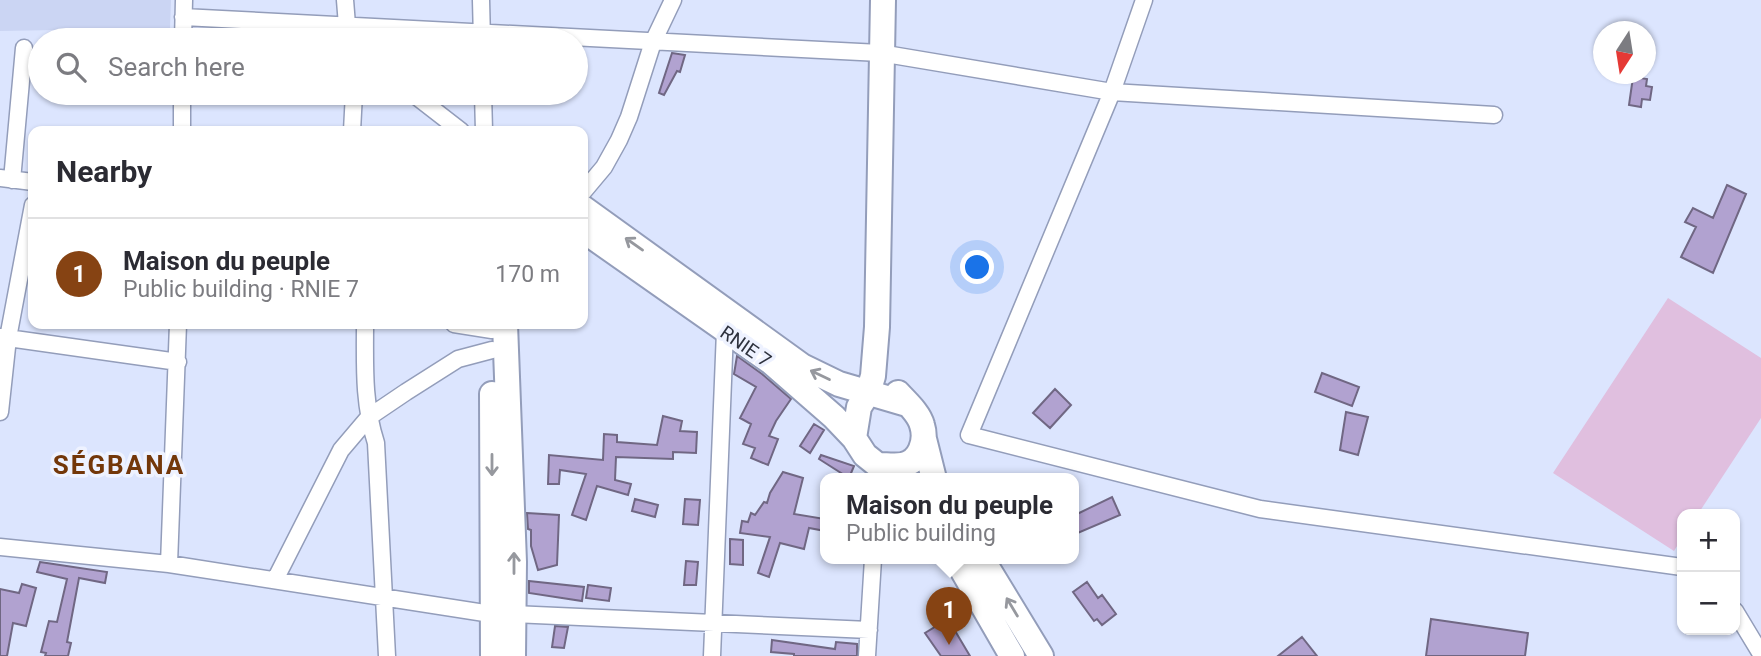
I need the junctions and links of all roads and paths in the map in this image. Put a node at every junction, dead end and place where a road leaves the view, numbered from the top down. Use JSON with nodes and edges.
{"nodes":[{"id":1,"x":184,"y":0,"type":"edge"},
{"id":2,"x":345,"y":0,"type":"edge"},
{"id":3,"x":481,"y":0,"type":"edge"},
{"id":4,"x":673,"y":0,"type":"edge"},
{"id":5,"x":883,"y":0,"type":"edge"},
{"id":6,"x":1144,"y":0,"type":"edge"},
{"id":7,"x":183,"y":17,"type":"junction"},
{"id":8,"x":302,"y":23,"type":"junction"},
{"id":9,"x":183,"y":28,"type":"edge"},
{"id":10,"x":313,"y":28,"type":"edge"},
{"id":11,"x":326,"y":28,"type":"edge"},
{"id":12,"x":348,"y":28,"type":"edge"},
{"id":13,"x":482,"y":28,"type":"edge"},
{"id":14,"x":588,"y":40,"type":"edge"},
{"id":15,"x":653,"y":42,"type":"junction"},
{"id":16,"x":24,"y":48,"type":"dead end"},
{"id":17,"x":880,"y":53,"type":"junction"},
{"id":18,"x":1112,"y":92,"type":"junction"},
{"id":19,"x":182,"y":105,"type":"edge"},
{"id":20,"x":353,"y":105,"type":"edge"},
{"id":21,"x":427,"y":105,"type":"edge"},
{"id":22,"x":483,"y":105,"type":"edge"},
{"id":23,"x":1494,"y":115,"type":"dead end"},
{"id":24,"x":182,"y":126,"type":"edge"},
{"id":25,"x":352,"y":126,"type":"edge"},
{"id":26,"x":455,"y":126,"type":"edge"},
{"id":27,"x":484,"y":126,"type":"edge"},
{"id":28,"x":6,"y":179,"type":"edge"},
{"id":29,"x":28,"y":181,"type":"edge"},
{"id":30,"x":588,"y":186,"type":"edge"},
{"id":31,"x":588,"y":212,"type":"edge"},
{"id":32,"x":28,"y":228,"type":"edge"},
{"id":33,"x":588,"y":234,"type":"edge"},
{"id":34,"x":877,"y":327,"type":"junction"},
{"id":35,"x":178,"y":329,"type":"edge"},
{"id":36,"x":365,"y":329,"type":"edge"},
{"id":37,"x":725,"y":331,"type":"junction"},
{"id":38,"x":495,"y":332,"type":"edge"},
{"id":39,"x":4,"y":337,"type":"edge"},
{"id":40,"x":178,"y":362,"type":"junction"},
{"id":41,"x":868,"y":393,"type":"junction"},
{"id":42,"x":907,"y":404,"type":"junction"},
{"id":43,"x":0,"y":412,"type":"edge"},
{"id":44,"x":369,"y":417,"type":"junction"},
{"id":45,"x":854,"y":438,"type":"junction"},
{"id":46,"x":924,"y":439,"type":"junction"},
{"id":47,"x":883,"y":473,"type":"edge"},
{"id":48,"x":886,"y":473,"type":"edge"},
{"id":49,"x":932,"y":473,"type":"edge"},
{"id":50,"x":0,"y":547,"type":"edge"},
{"id":51,"x":169,"y":564,"type":"junction"},
{"id":52,"x":873,"y":564,"type":"edge"},
{"id":53,"x":959,"y":564,"type":"edge"},
{"id":54,"x":985,"y":564,"type":"edge"},
{"id":55,"x":1677,"y":566,"type":"edge"},
{"id":56,"x":275,"y":580,"type":"junction"},
{"id":57,"x":383,"y":598,"type":"junction"},
{"id":58,"x":502,"y":614,"type":"junction"},
{"id":59,"x":1740,"y":619,"type":"edge"},
{"id":60,"x":713,"y":622,"type":"junction"},
{"id":61,"x":869,"y":630,"type":"junction"},
{"id":62,"x":1761,"y":654,"type":"edge"},
{"id":63,"x":387,"y":656,"type":"edge"},
{"id":64,"x":493,"y":656,"type":"edge"},
{"id":65,"x":513,"y":656,"type":"edge"},
{"id":66,"x":712,"y":656,"type":"edge"},
{"id":67,"x":867,"y":656,"type":"edge"},
{"id":68,"x":1012,"y":656,"type":"edge"},
{"id":69,"x":1041,"y":656,"type":"edge"}],
"edges":[{"from":1,"to":7,"type":"street"},
{"from":2,"to":12,"type":"street"},
{"from":3,"to":13,"type":"street"},
{"from":4,"to":15,"type":"street"},
{"from":5,"to":17,"type":"main road"},
{"from":6,"to":18,"type":"street"},
{"from":7,"to":8,"type":"street"},
{"from":7,"to":9,"type":"street"},
{"from":8,"to":10,"type":"street"},
{"from":8,"to":11,"type":"street"},
{"from":14,"to":15,"type":"street"},
{"from":15,"to":17,"type":"street"},
{"from":15,"to":30,"type":"street"},
{"from":16,"to":28,"type":"street"},
{"from":17,"to":18,"type":"street"},
{"from":17,"to":34,"type":"main road"},
{"from":18,"to":23,"type":"street"},
{"from":18,"to":55,"type":"street"},
{"from":19,"to":24,"type":"street"},
{"from":20,"to":25,"type":"street"},
{"from":21,"to":26,"type":"street"},
{"from":22,"to":27,"type":"street"},
{"from":28,"to":29,"type":"street"},
{"from":41,"to":31,"type":"main road","name":"RNIE 7","number":"RNIE 7","one_way":true},
{"from":32,"to":39,"type":"street"},
{"from":33,"to":37,"type":"main road","name":"RNIE 7","number":"RNIE 7"},
{"from":34,"to":41,"type":"main road"},
{"from":34,"to":42,"type":"main road"},
{"from":35,"to":40,"type":"street"},
{"from":36,"to":44,"type":"street"},
{"from":37,"to":45,"type":"main road","name":"RNIE 7","number":"RNIE 7"},
{"from":37,"to":60,"type":"street"},
{"from":38,"to":44,"type":"street"},
{"from":38,"to":58,"type":"main road"},
{"from":39,"to":40,"type":"street"},
{"from":39,"to":43,"type":"street"},
{"from":40,"to":51,"type":"street"},
{"from":41,"to":42,"type":"main road","name":"RNIE 7","number":"RNIE 7"},
{"from":41,"to":45,"type":"main road"},
{"from":42,"to":46,"type":"main road"},
{"from":44,"to":56,"type":"street"},
{"from":44,"to":57,"type":"street"},
{"from":45,"to":47,"type":"main road","name":"RNIE 7","number":"RNIE 7"},
{"from":46,"to":48,"type":"main road"},
{"from":46,"to":49,"type":"main road"},
{"from":50,"to":51,"type":"street"},
{"from":51,"to":56,"type":"street"},
{"from":52,"to":61,"type":"street"},
{"from":53,"to":68,"type":"main road"},
{"from":69,"to":54,"type":"main road","one_way":true},
{"from":56,"to":57,"type":"street"},
{"from":57,"to":58,"type":"street"},
{"from":57,"to":63,"type":"street"},
{"from":58,"to":60,"type":"street"},
{"from":58,"to":64,"type":"main road"},
{"from":58,"to":65,"type":"main road"},
{"from":59,"to":62,"type":"street"},
{"from":60,"to":61,"type":"street"},
{"from":60,"to":66,"type":"street"},
{"from":61,"to":67,"type":"street"}]}
